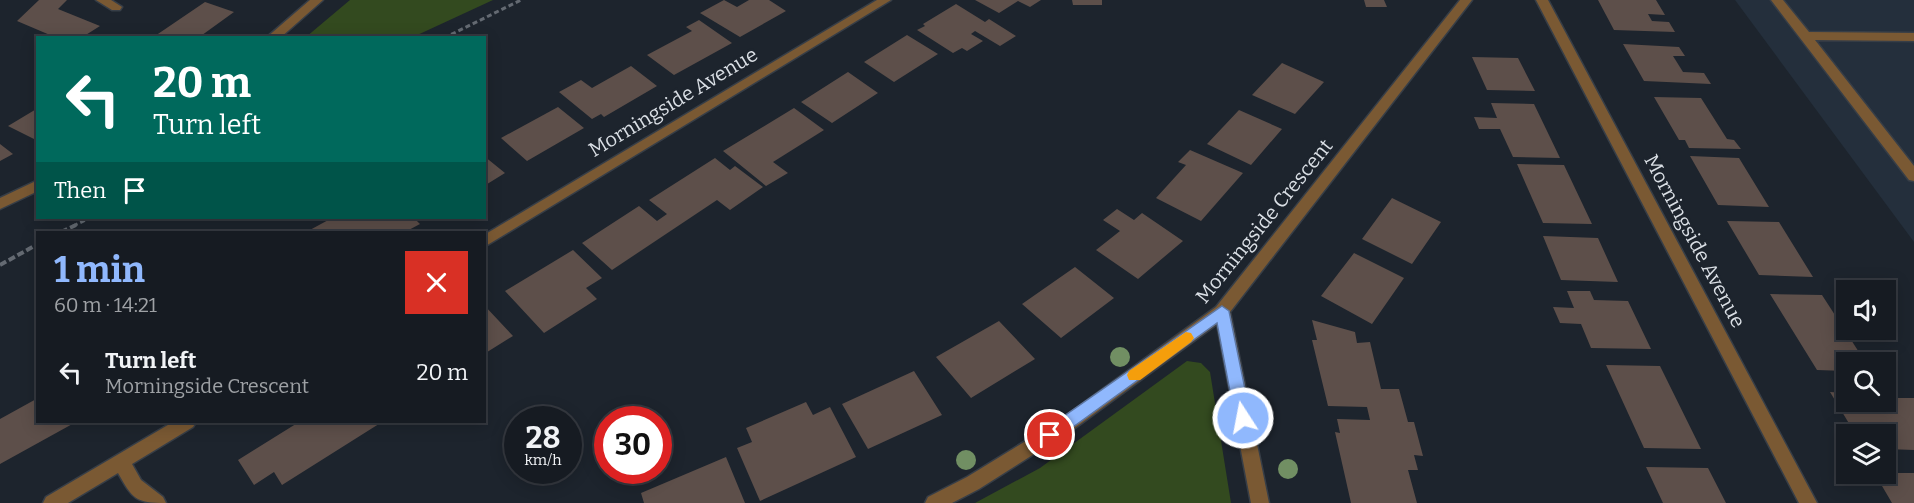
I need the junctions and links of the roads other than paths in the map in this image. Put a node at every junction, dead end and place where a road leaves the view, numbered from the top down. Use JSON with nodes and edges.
{"nodes":[{"id":1,"x":102,"y":0,"type":"edge"},
{"id":2,"x":317,"y":0,"type":"edge"},
{"id":3,"x":885,"y":0,"type":"edge"},
{"id":4,"x":1466,"y":0,"type":"edge"},
{"id":5,"x":1542,"y":0,"type":"edge"},
{"id":6,"x":1777,"y":0,"type":"edge"},
{"id":7,"x":116,"y":7,"type":"dead end"},
{"id":8,"x":274,"y":36,"type":"edge"},
{"id":9,"x":1806,"y":36,"type":"junction"},
{"id":10,"x":1914,"y":37,"type":"edge"},
{"id":11,"x":1914,"y":176,"type":"edge"},
{"id":12,"x":36,"y":186,"type":"edge"},
{"id":13,"x":0,"y":204,"type":"edge"},
{"id":14,"x":486,"y":241,"type":"edge"},
{"id":15,"x":1222,"y":311,"type":"junction"},
{"id":16,"x":185,"y":423,"type":"edge"},
{"id":17,"x":121,"y":461,"type":"junction"},
{"id":18,"x":52,"y":503,"type":"edge"},
{"id":19,"x":157,"y":503,"type":"edge"},
{"id":20,"x":934,"y":503,"type":"edge"},
{"id":21,"x":1260,"y":503,"type":"edge"},
{"id":22,"x":1808,"y":503,"type":"edge"}],
"edges":[{"from":1,"to":7,"type":"street"},
{"from":2,"to":8,"type":"street"},
{"from":3,"to":14,"type":"street","name":"Morningside Avenue"},
{"from":4,"to":15,"type":"street","name":"Morningside Crescent"},
{"from":5,"to":22,"type":"street","name":"Morningside Avenue"},
{"from":6,"to":9,"type":"street"},
{"from":9,"to":10,"type":"street"},
{"from":9,"to":11,"type":"street"},
{"from":12,"to":13,"type":"street"},
{"from":15,"to":20,"type":"street","name":"Morningside Crescent"},
{"from":15,"to":21,"type":"street"},
{"from":16,"to":17,"type":"street"},
{"from":17,"to":18,"type":"street"},
{"from":17,"to":19,"type":"street"}]}
